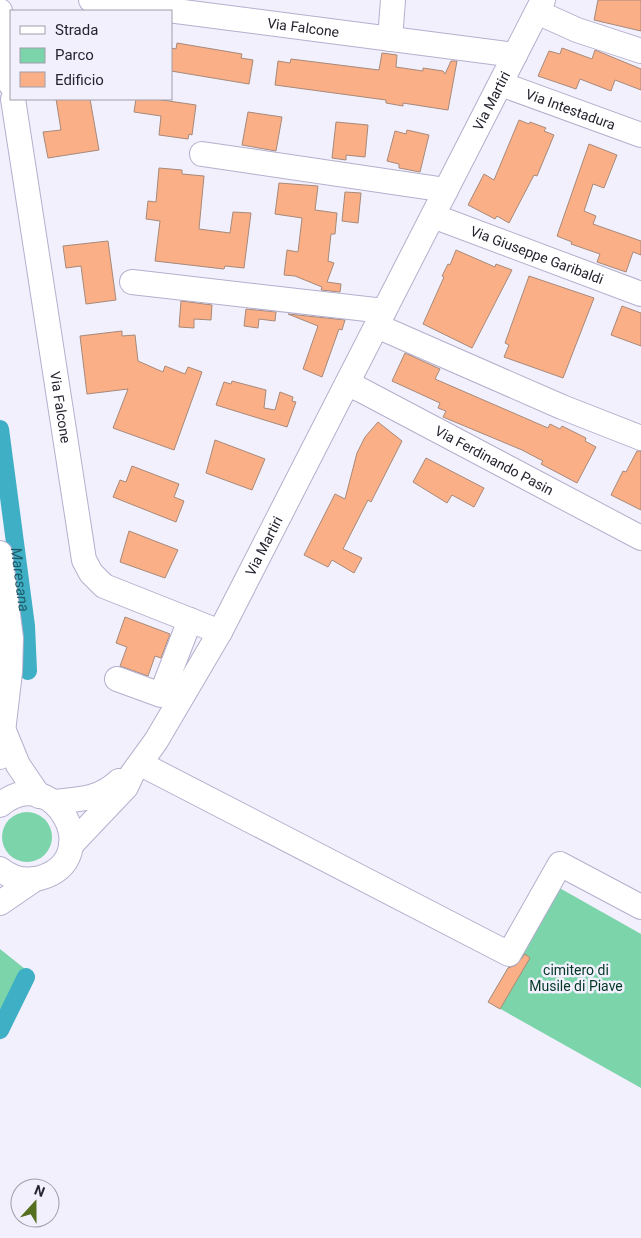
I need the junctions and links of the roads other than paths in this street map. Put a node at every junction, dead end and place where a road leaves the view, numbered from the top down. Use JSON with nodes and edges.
{"nodes":[{"id":1,"x":91,"y":0,"type":"edge"},
{"id":2,"x":393,"y":0,"type":"edge"},
{"id":3,"x":540,"y":6,"type":"edge"},
{"id":4,"x":0,"y":12,"type":"edge"},
{"id":5,"x":390,"y":39,"type":"junction"},
{"id":6,"x":641,"y":51,"type":"edge"},
{"id":7,"x":516,"y":54,"type":"junction"},
{"id":8,"x":10,"y":78,"type":"edge"},
{"id":9,"x":501,"y":84,"type":"junction"},
{"id":10,"x":13,"y":100,"type":"edge"},
{"id":11,"x":641,"y":135,"type":"edge"},
{"id":12,"x":202,"y":154,"type":"dead end"},
{"id":13,"x":446,"y":190,"type":"junction"},
{"id":14,"x":433,"y":216,"type":"junction"},
{"id":15,"x":132,"y":282,"type":"dead end"},
{"id":16,"x":641,"y":294,"type":"edge"},
{"id":17,"x":380,"y":319,"type":"junction"},
{"id":18,"x":347,"y":384,"type":"junction"},
{"id":19,"x":641,"y":438,"type":"edge"},
{"id":20,"x":641,"y":538,"type":"edge"},
{"id":21,"x":0,"y":553,"type":"edge"},
{"id":22,"x":190,"y":620,"type":"junction"},
{"id":23,"x":220,"y":632,"type":"junction"},
{"id":24,"x":117,"y":679,"type":"dead end"},
{"id":25,"x":4,"y":730,"type":"junction"},
{"id":26,"x":0,"y":757,"type":"edge"},
{"id":27,"x":136,"y":769,"type":"junction"},
{"id":28,"x":46,"y":799,"type":"junction"},
{"id":29,"x":0,"y":806,"type":"edge"},
{"id":30,"x":71,"y":845,"type":"junction"},
{"id":31,"x":0,"y":869,"type":"edge"},
{"id":32,"x":35,"y":879,"type":"junction"},
{"id":33,"x":0,"y":903,"type":"edge"},
{"id":34,"x":641,"y":907,"type":"edge"}],
"edges":[{"from":1,"to":5,"type":"street","name":"Via Falcone"},
{"from":2,"to":5,"type":"street"},
{"from":3,"to":6,"type":"street","name":"Via Martiri"},
{"from":3,"to":7,"type":"street","name":"Via Martiri"},
{"from":4,"to":8,"type":"street"},
{"from":5,"to":7,"type":"street","name":"Via Falcone"},
{"from":7,"to":9,"type":"street","name":"Via Martiri"},
{"from":9,"to":11,"type":"street","name":"Via Intestadura"},
{"from":9,"to":13,"type":"street","name":"Via Martiri"},
{"from":10,"to":22,"type":"street","name":"Via Falcone"},
{"from":12,"to":13,"type":"street"},
{"from":13,"to":14,"type":"street","name":"Via Martiri"},
{"from":14,"to":16,"type":"street","name":"Via Giuseppe Garibaldi"},
{"from":14,"to":17,"type":"street","name":"Via Martiri"},
{"from":15,"to":17,"type":"street"},
{"from":17,"to":18,"type":"street","name":"Via Martiri"},
{"from":17,"to":19,"type":"street"},
{"from":18,"to":20,"type":"street","name":"Via Ferdinando Pasin"},
{"from":18,"to":23,"type":"street","name":"Via Martiri"},
{"from":21,"to":25,"type":"street"},
{"from":22,"to":23,"type":"street","name":"Via Falcone"},
{"from":22,"to":24,"type":"street"},
{"from":23,"to":27,"type":"street","name":"Via Martiri"},
{"from":25,"to":26,"type":"street"},
{"from":25,"to":28,"type":"street"},
{"from":27,"to":28,"type":"street","name":"Via Martiri"},
{"from":27,"to":30,"type":"street","name":"Via Martiri"},
{"from":27,"to":34,"type":"street"},
{"from":28,"to":29,"type":"street","name":"Via Martiri"},
{"from":28,"to":30,"type":"street"},
{"from":30,"to":32,"type":"street","name":"Via Martiri"},
{"from":31,"to":32,"type":"street"},
{"from":32,"to":33,"type":"street","name":"Via Martiri"}]}
